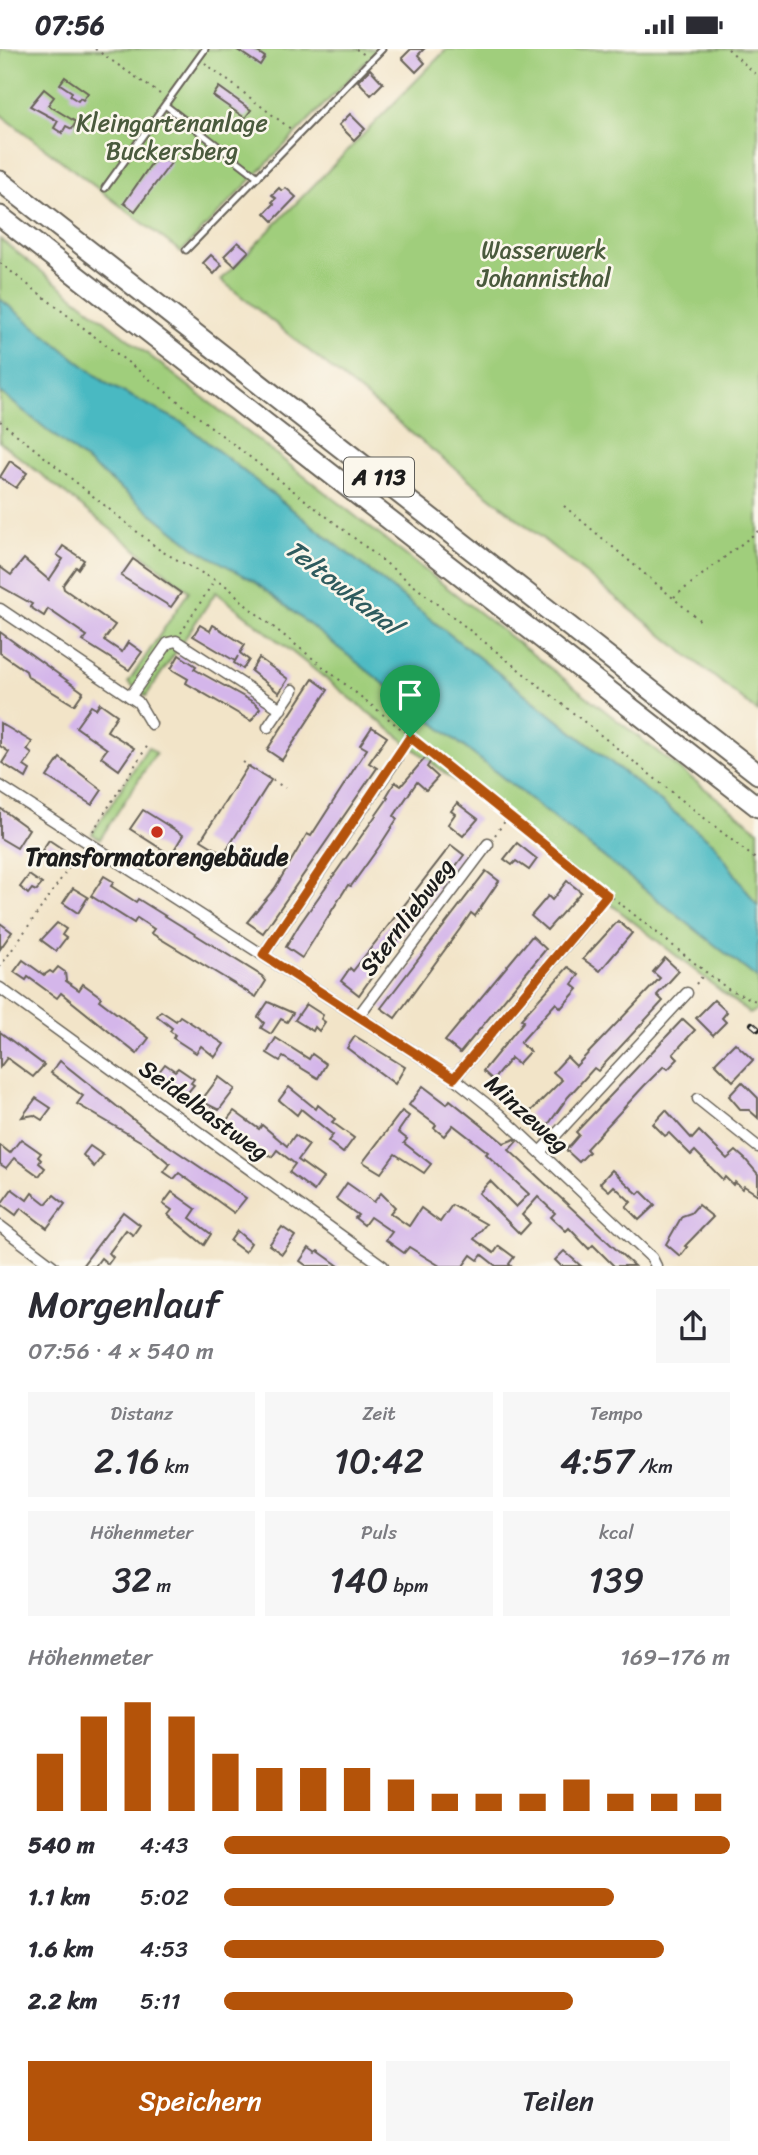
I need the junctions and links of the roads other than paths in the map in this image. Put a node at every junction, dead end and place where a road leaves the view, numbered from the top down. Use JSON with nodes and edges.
{"nodes":[{"id":1,"x":205,"y":49,"type":"edge"},
{"id":2,"x":382,"y":49,"type":"edge"},
{"id":3,"x":167,"y":102,"type":"junction"},
{"id":4,"x":258,"y":177,"type":"junction"},
{"id":5,"x":0,"y":181,"type":"edge"},
{"id":6,"x":105,"y":188,"type":"dead end"},
{"id":7,"x":0,"y":216,"type":"edge"},
{"id":8,"x":186,"y":250,"type":"dead end"},
{"id":9,"x":0,"y":609,"type":"edge"},
{"id":10,"x":293,"y":690,"type":"dead end"},
{"id":11,"x":130,"y":697,"type":"junction"},
{"id":12,"x":281,"y":709,"type":"junction"},
{"id":13,"x":151,"y":724,"type":"dead end"},
{"id":14,"x":268,"y":727,"type":"dead end"},
{"id":15,"x":397,"y":758,"type":"road end"},
{"id":16,"x":758,"y":774,"type":"edge"},
{"id":17,"x":0,"y":786,"type":"edge"},
{"id":18,"x":758,"y":807,"type":"edge"},
{"id":19,"x":488,"y":844,"type":"road end"},
{"id":20,"x":589,"y":917,"type":"road end"},
{"id":21,"x":263,"y":955,"type":"junction"},
{"id":22,"x":0,"y":988,"type":"edge"},
{"id":23,"x":687,"y":993,"type":"road end"},
{"id":24,"x":359,"y":1015,"type":"junction"},
{"id":25,"x":454,"y":1078,"type":"junction"},
{"id":26,"x":698,"y":1099,"type":"dead end"},
{"id":27,"x":758,"y":1147,"type":"edge"},
{"id":28,"x":541,"y":1153,"type":"junction"},
{"id":29,"x":0,"y":1226,"type":"edge"},
{"id":30,"x":53,"y":1266,"type":"edge"},
{"id":31,"x":383,"y":1266,"type":"edge"},
{"id":32,"x":656,"y":1266,"type":"edge"}],
"edges":[{"from":1,"to":3,"type":"lane"},
{"from":2,"to":4,"type":"lane"},
{"from":3,"to":4,"type":"lane"},
{"from":3,"to":6,"type":"lane"},
{"from":4,"to":8,"type":"lane"},
{"from":5,"to":16,"type":"highway","number":"A 113"},
{"from":7,"to":18,"type":"highway","number":"A 113"},
{"from":9,"to":11,"type":"street"},
{"from":10,"to":12,"type":"street"},
{"from":11,"to":12,"type":"street"},
{"from":11,"to":13,"type":"street"},
{"from":12,"to":14,"type":"street"},
{"from":15,"to":21,"type":"street"},
{"from":17,"to":21,"type":"street","name":"Minzeweg"},
{"from":19,"to":24,"type":"street","name":"Sternliebweg"},
{"from":20,"to":25,"type":"street"},
{"from":21,"to":24,"type":"street","name":"Minzeweg"},
{"from":22,"to":31,"type":"street","name":"Seidelbastweg"},
{"from":23,"to":28,"type":"street"},
{"from":24,"to":25,"type":"street","name":"Minzeweg"},
{"from":25,"to":28,"type":"street","name":"Minzeweg"},
{"from":26,"to":27,"type":"street"},
{"from":28,"to":32,"type":"street","name":"Minzeweg"},
{"from":29,"to":30,"type":"street"}]}
